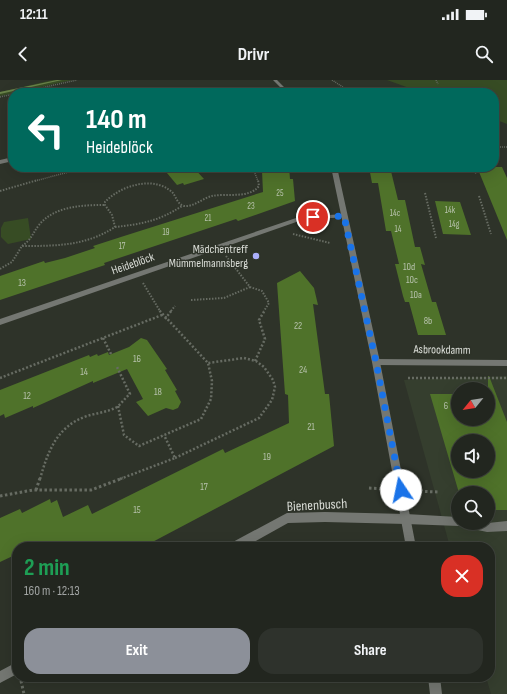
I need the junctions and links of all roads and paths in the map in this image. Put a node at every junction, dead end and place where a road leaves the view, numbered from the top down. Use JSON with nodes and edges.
{"nodes":[{"id":1,"x":76,"y":80,"type":"edge"},
{"id":2,"x":275,"y":80,"type":"edge"},
{"id":3,"x":332,"y":80,"type":"edge"},
{"id":4,"x":436,"y":80,"type":"edge"},
{"id":5,"x":438,"y":84,"type":"dead end"},
{"id":6,"x":40,"y":88,"type":"edge"},
{"id":7,"x":283,"y":88,"type":"edge"},
{"id":8,"x":344,"y":88,"type":"edge"},
{"id":9,"x":69,"y":172,"type":"edge"},
{"id":10,"x":255,"y":172,"type":"edge"},
{"id":11,"x":335,"y":172,"type":"edge"},
{"id":12,"x":0,"y":191,"type":"edge"},
{"id":13,"x":425,"y":193,"type":"dead end"},
{"id":14,"x":479,"y":196,"type":"dead end"},
{"id":15,"x":105,"y":205,"type":"junction"},
{"id":16,"x":182,"y":206,"type":"junction"},
{"id":17,"x":344,"y":216,"type":"junction"},
{"id":18,"x":115,"y":227,"type":"junction"},
{"id":19,"x":272,"y":228,"type":"junction"},
{"id":20,"x":492,"y":234,"type":"dead end"},
{"id":21,"x":436,"y":238,"type":"dead end"},
{"id":22,"x":330,"y":243,"type":"dead end"},
{"id":23,"x":22,"y":246,"type":"junction"},
{"id":24,"x":218,"y":246,"type":"junction"},
{"id":25,"x":0,"y":269,"type":"edge"},
{"id":26,"x":138,"y":274,"type":"junction"},
{"id":27,"x":250,"y":287,"type":"junction"},
{"id":28,"x":191,"y":300,"type":"dead end"},
{"id":29,"x":175,"y":306,"type":"dead end"},
{"id":30,"x":162,"y":315,"type":"junction"},
{"id":31,"x":166,"y":319,"type":"junction"},
{"id":32,"x":0,"y":322,"type":"edge"},
{"id":33,"x":103,"y":338,"type":"junction"},
{"id":34,"x":111,"y":354,"type":"dead end"},
{"id":35,"x":256,"y":361,"type":"junction"},
{"id":36,"x":376,"y":362,"type":"junction"},
{"id":37,"x":208,"y":363,"type":"junction"},
{"id":38,"x":507,"y":363,"type":"edge"},
{"id":39,"x":117,"y":367,"type":"dead end"},
{"id":40,"x":0,"y":378,"type":"edge"},
{"id":41,"x":408,"y":378,"type":"dead end"},
{"id":42,"x":507,"y":378,"type":"edge"},
{"id":43,"x":118,"y":406,"type":"junction"},
{"id":44,"x":164,"y":436,"type":"junction"},
{"id":45,"x":175,"y":458,"type":"junction"},
{"id":46,"x":36,"y":490,"type":"junction"},
{"id":47,"x":0,"y":496,"type":"edge"},
{"id":48,"x":406,"y":519,"type":"junction"},
{"id":49,"x":451,"y":522,"type":"edge"},
{"id":50,"x":507,"y":526,"type":"edge"},
{"id":51,"x":495,"y":527,"type":"edge"},
{"id":52,"x":244,"y":542,"type":"edge"},
{"id":53,"x":410,"y":542,"type":"edge"},
{"id":54,"x":12,"y":671,"type":"edge"},
{"id":55,"x":0,"y":677,"type":"edge"},
{"id":56,"x":21,"y":682,"type":"edge"},
{"id":57,"x":435,"y":682,"type":"edge"},
{"id":58,"x":24,"y":694,"type":"edge"},
{"id":59,"x":436,"y":694,"type":"edge"}],
"edges":[{"from":1,"to":6,"type":"path"},
{"from":2,"to":7,"type":"street"},
{"from":3,"to":8,"type":"path"},
{"from":4,"to":5,"type":"path"},
{"from":9,"to":12,"type":"path"},
{"from":10,"to":16,"type":"path"},
{"from":11,"to":17,"type":"street"},
{"from":13,"to":21,"type":"path"},
{"from":14,"to":20,"type":"path"},
{"from":15,"to":16,"type":"path"},
{"from":15,"to":18,"type":"path"},
{"from":15,"to":23,"type":"path"},
{"from":16,"to":18,"type":"path"},
{"from":17,"to":19,"type":"street","name":"Heideblöck"},
{"from":17,"to":36,"type":"street"},
{"from":18,"to":23,"type":"path"},
{"from":19,"to":22,"type":"path"},
{"from":19,"to":24,"type":"street","name":"Heideblöck"},
{"from":23,"to":25,"type":"path"},
{"from":24,"to":26,"type":"street","name":"Heideblöck"},
{"from":24,"to":27,"type":"path"},
{"from":26,"to":30,"type":"path"},
{"from":26,"to":32,"type":"street","name":"Heideblöck"},
{"from":27,"to":28,"type":"path"},
{"from":27,"to":35,"type":"path"},
{"from":29,"to":31,"type":"path"},
{"from":30,"to":31,"type":"path"},
{"from":30,"to":33,"type":"path"},
{"from":31,"to":37,"type":"path"},
{"from":33,"to":34,"type":"path"},
{"from":33,"to":40,"type":"path"},
{"from":35,"to":37,"type":"path"},
{"from":35,"to":45,"type":"path"},
{"from":36,"to":38,"type":"street","name":"Asbrookdamm"},
{"from":36,"to":48,"type":"street"},
{"from":37,"to":44,"type":"path"},
{"from":39,"to":43,"type":"path"},
{"from":41,"to":42,"type":"path"},
{"from":43,"to":44,"type":"path"},
{"from":43,"to":46,"type":"path"},
{"from":44,"to":45,"type":"path"},
{"from":45,"to":46,"type":"path"},
{"from":46,"to":47,"type":"path"},
{"from":48,"to":49,"type":"street","name":"Bienenbusch"},
{"from":48,"to":52,"type":"street","name":"Bienenbusch"},
{"from":48,"to":53,"type":"street"},
{"from":50,"to":51,"type":"street"},
{"from":54,"to":55,"type":"street"},
{"from":56,"to":58,"type":"path"},
{"from":57,"to":59,"type":"street"}]}
